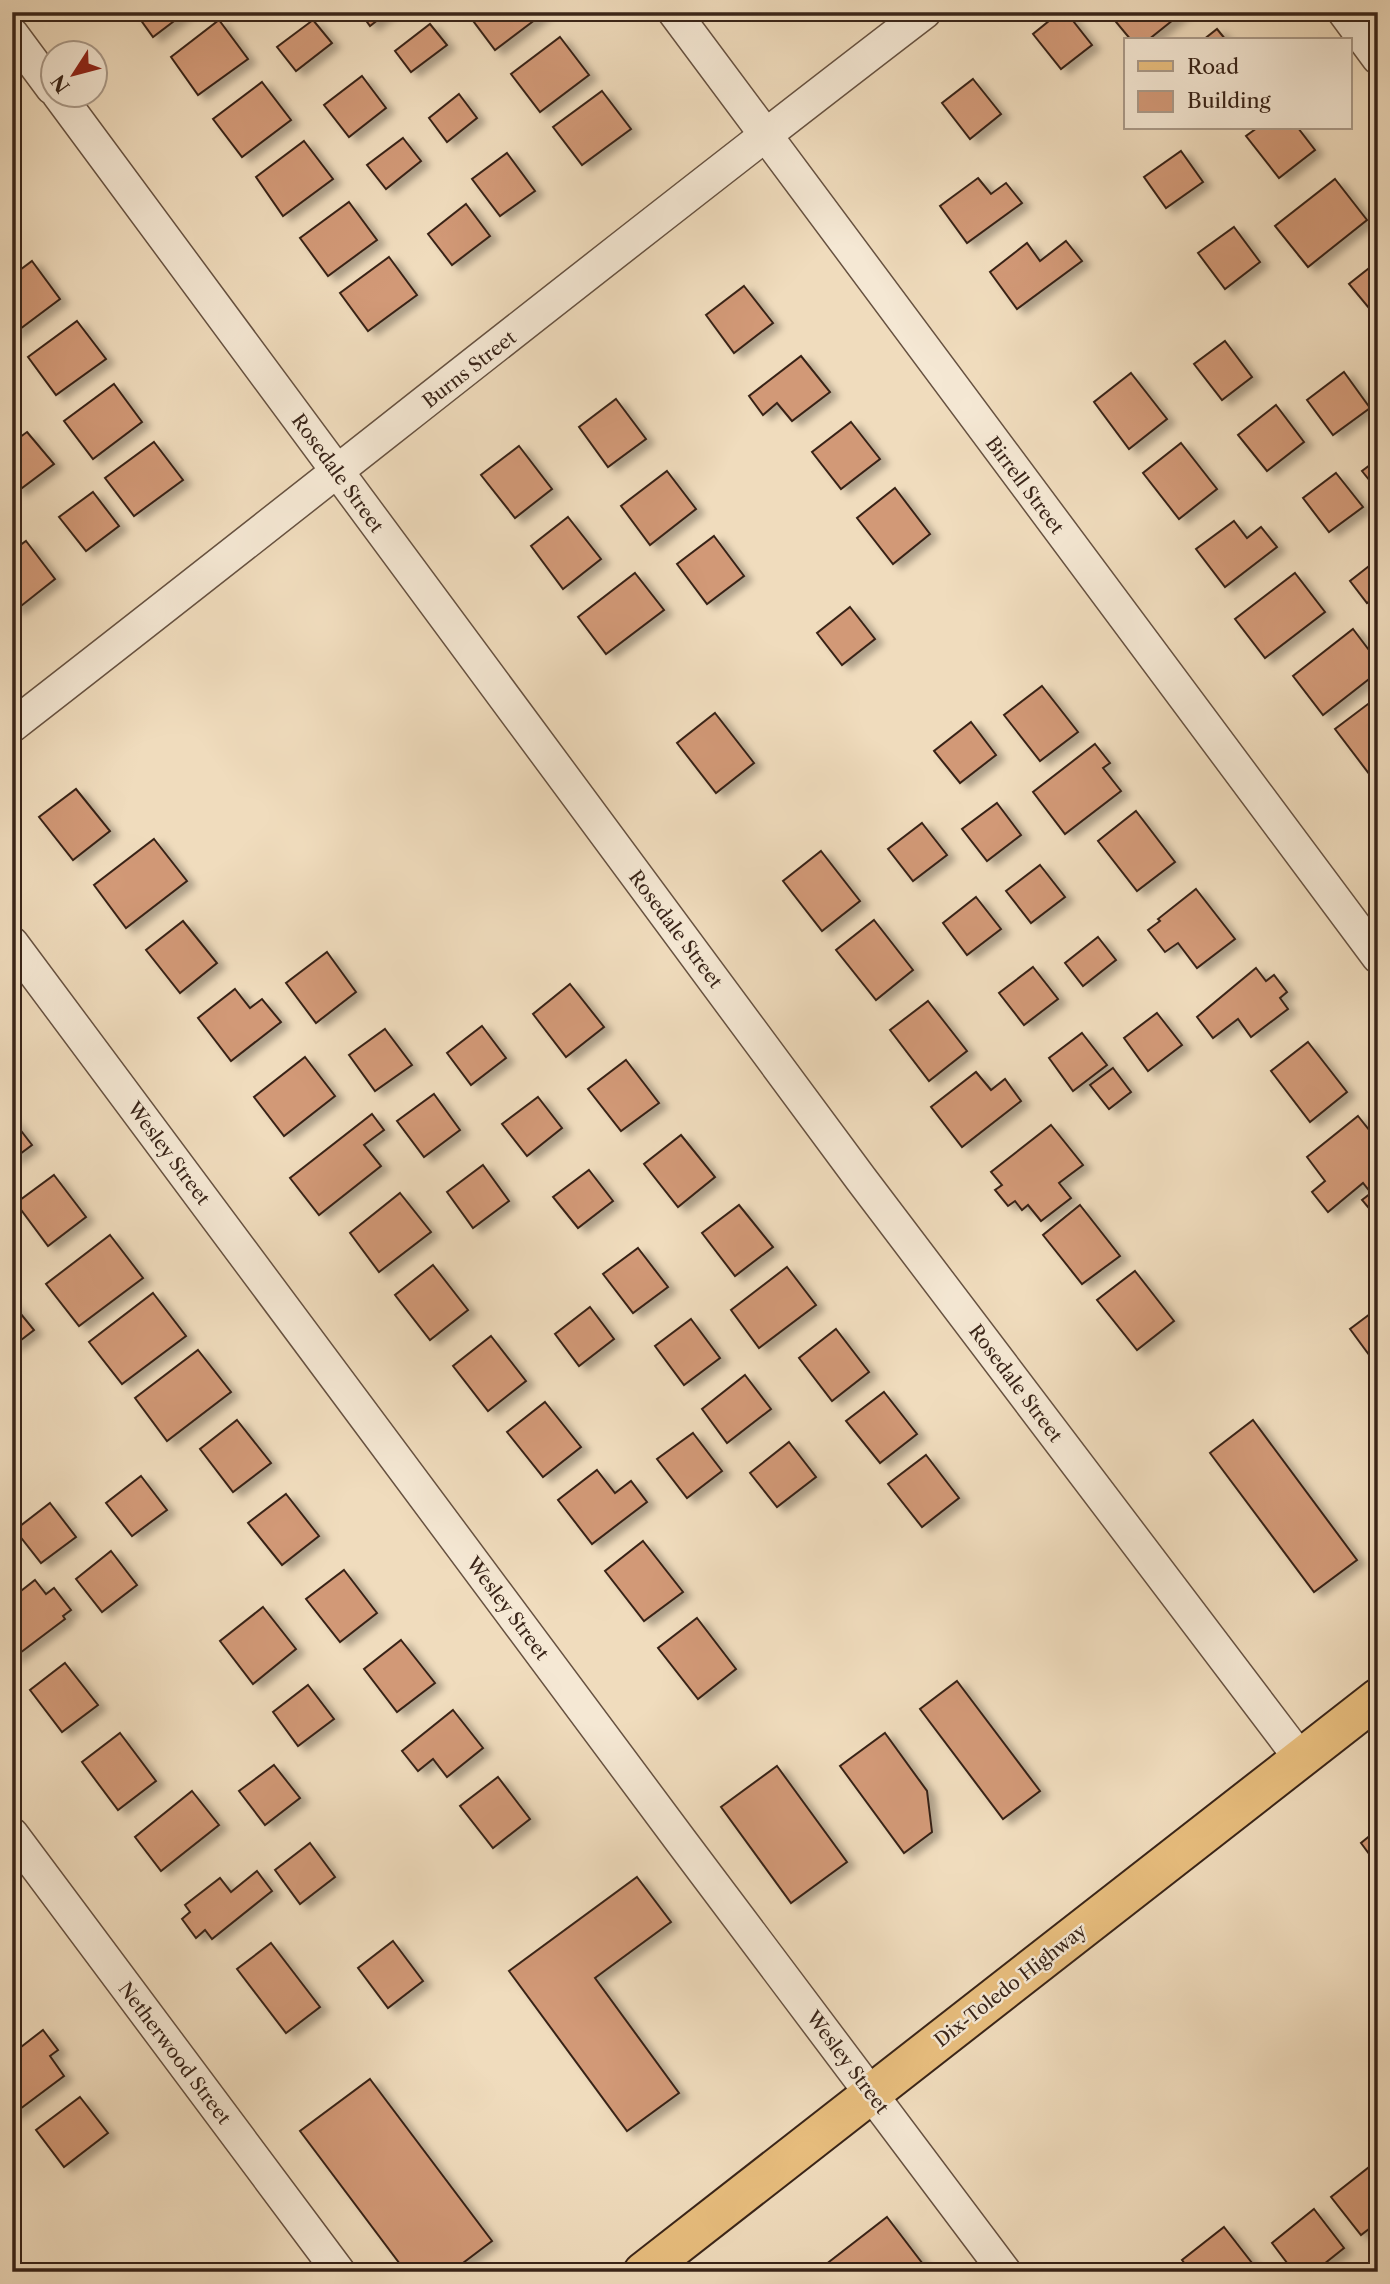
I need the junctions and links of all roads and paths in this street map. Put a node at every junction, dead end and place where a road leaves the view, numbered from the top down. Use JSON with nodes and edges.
{"nodes":[{"id":1,"x":674,"y":12,"type":"edge"},
{"id":2,"x":925,"y":12,"type":"edge"},
{"id":3,"x":1343,"y":12,"type":"edge"},
{"id":4,"x":12,"y":34,"type":"edge"},
{"id":5,"x":1378,"y":58,"type":"edge"},
{"id":6,"x":38,"y":69,"type":"edge"},
{"id":7,"x":68,"y":108,"type":"edge"},
{"id":8,"x":765,"y":135,"type":"junction"},
{"id":9,"x":338,"y":473,"type":"junction"},
{"id":10,"x":12,"y":726,"type":"edge"},
{"id":11,"x":12,"y":943,"type":"edge"},
{"id":12,"x":1378,"y":957,"type":"edge"},
{"id":13,"x":1378,"y":1698,"type":"edge"},
{"id":14,"x":1300,"y":1759,"type":"junction"},
{"id":15,"x":12,"y":1834,"type":"edge"},
{"id":16,"x":871,"y":2093,"type":"junction"},
{"id":17,"x":339,"y":2272,"type":"edge"},
{"id":18,"x":643,"y":2272,"type":"edge"},
{"id":19,"x":1005,"y":2272,"type":"edge"}],
"edges":[{"from":1,"to":8,"type":"street","name":"Birrell Street"},
{"from":2,"to":8,"type":"street","name":"Burns Street"},
{"from":3,"to":5,"type":"street"},
{"from":4,"to":6,"type":"street"},
{"from":7,"to":9,"type":"street","name":"Rosedale Street"},
{"from":8,"to":9,"type":"street","name":"Burns Street"},
{"from":8,"to":12,"type":"street","name":"Birrell Street"},
{"from":9,"to":10,"type":"street","name":"Burns Street"},
{"from":9,"to":14,"type":"street","name":"Rosedale Street"},
{"from":11,"to":16,"type":"street","name":"Wesley Street"},
{"from":13,"to":14,"type":"main road","name":"Dix-Toledo Highway"},
{"from":14,"to":16,"type":"main road","name":"Dix-Toledo Highway"},
{"from":15,"to":17,"type":"street","name":"Netherwood Street"},
{"from":16,"to":18,"type":"main road","name":"Dix-Toledo Highway"},
{"from":16,"to":19,"type":"street","name":"Wesley Street"}]}
